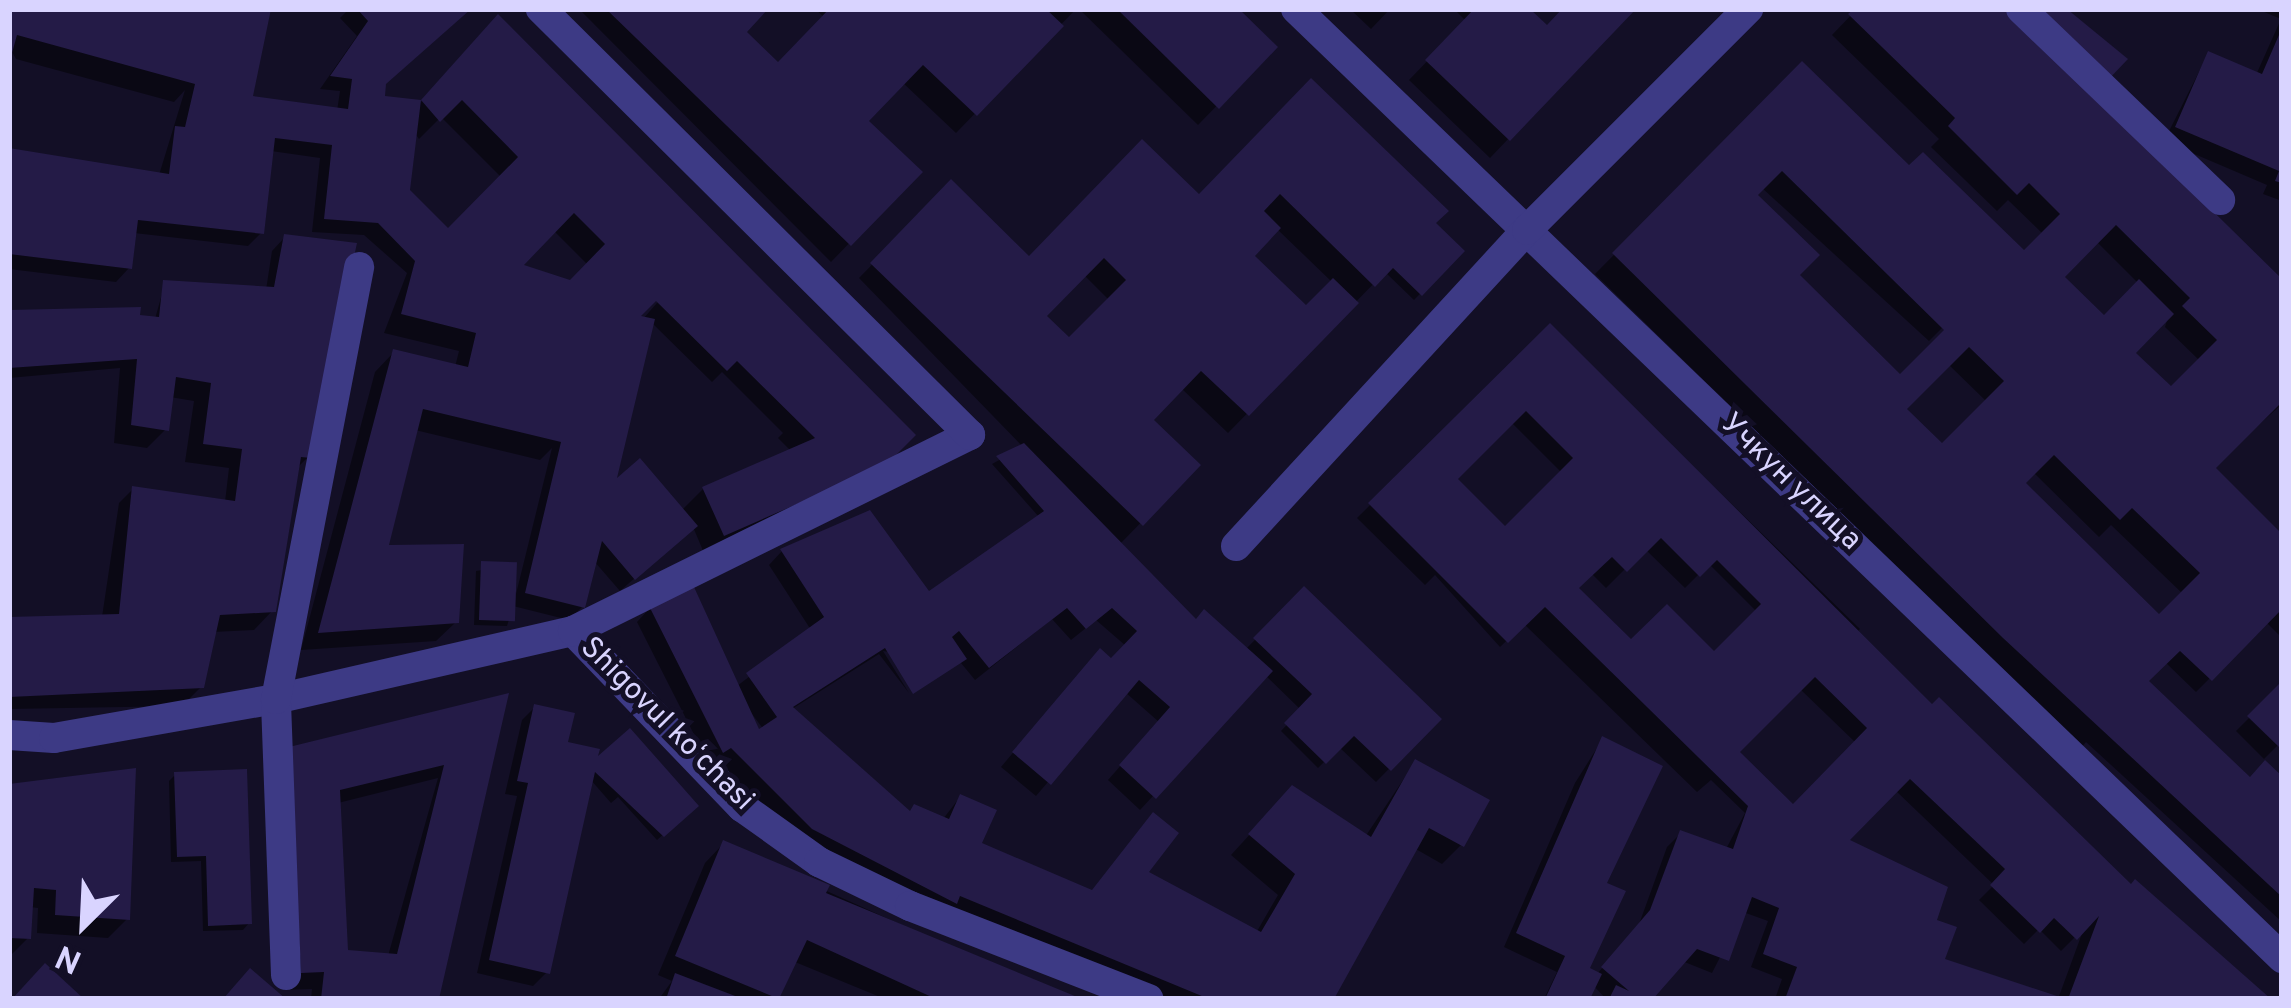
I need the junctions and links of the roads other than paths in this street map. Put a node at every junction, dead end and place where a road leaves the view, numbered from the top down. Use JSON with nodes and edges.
{"nodes":[{"id":1,"x":542,"y":9,"type":"edge"},
{"id":2,"x":1296,"y":9,"type":"edge"},
{"id":3,"x":1748,"y":9,"type":"edge"},
{"id":4,"x":2020,"y":9,"type":"edge"},
{"id":5,"x":2221,"y":200,"type":"dead end"},
{"id":6,"x":1527,"y":230,"type":"junction"},
{"id":7,"x":359,"y":267,"type":"dead end"},
{"id":8,"x":1236,"y":546,"type":"dead end"},
{"id":9,"x":573,"y":631,"type":"junction"},
{"id":10,"x":276,"y":699,"type":"junction"},
{"id":11,"x":9,"y":735,"type":"edge"},
{"id":12,"x":2282,"y":958,"type":"edge"},
{"id":13,"x":286,"y":975,"type":"dead end"},
{"id":14,"x":1149,"y":999,"type":"edge"}],
"edges":[{"from":1,"to":9,"type":"street"},
{"from":2,"to":6,"type":"street","name":"Учкун улица"},
{"from":3,"to":6,"type":"street"},
{"from":4,"to":5,"type":"street"},
{"from":6,"to":8,"type":"street"},
{"from":6,"to":12,"type":"street","name":"Учкун улица"},
{"from":7,"to":10,"type":"street"},
{"from":9,"to":10,"type":"street","name":"Shigovul koʻchasi"},
{"from":9,"to":14,"type":"street","name":"Shigovul koʻchasi"},
{"from":10,"to":11,"type":"street","name":"Shigovul koʻchasi"},
{"from":10,"to":13,"type":"street"}]}
